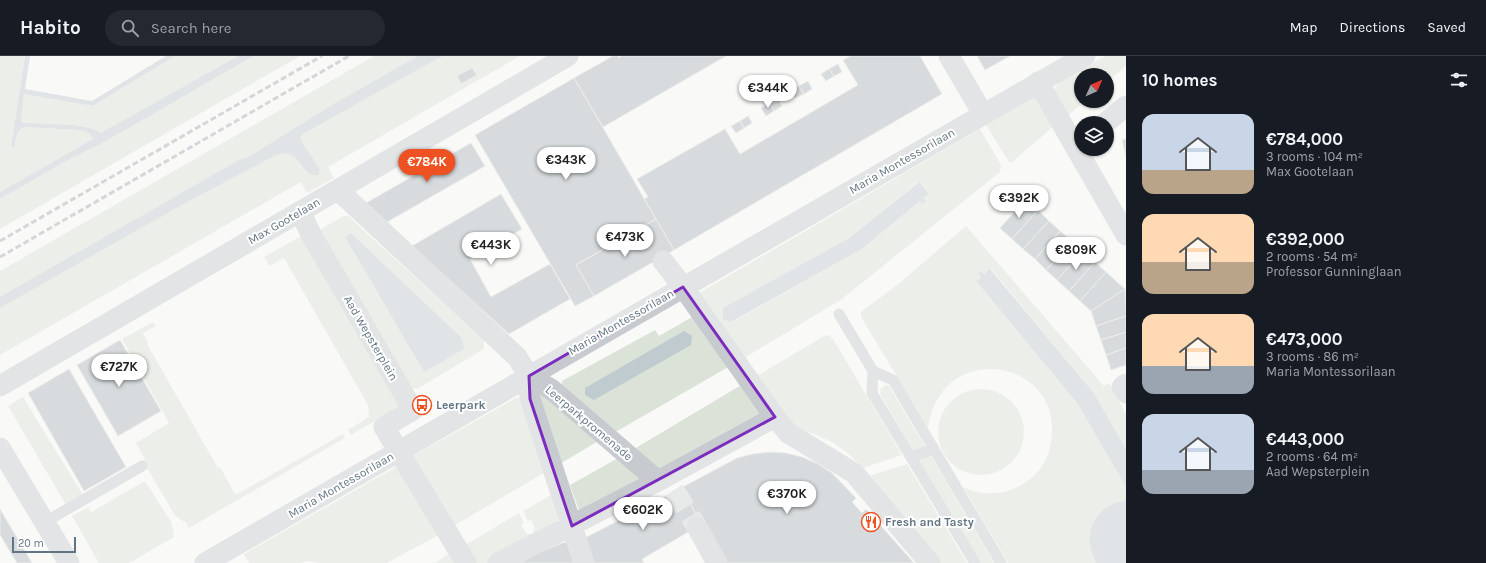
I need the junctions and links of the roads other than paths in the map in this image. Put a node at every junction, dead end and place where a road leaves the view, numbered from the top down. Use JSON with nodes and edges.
{"nodes":[{"id":1,"x":568,"y":56,"type":"edge"},
{"id":2,"x":949,"y":56,"type":"edge"},
{"id":3,"x":1085,"y":56,"type":"edge"},
{"id":4,"x":1038,"y":82,"type":"junction"},
{"id":5,"x":1126,"y":106,"type":"edge"},
{"id":6,"x":983,"y":114,"type":"junction"},
{"id":7,"x":1114,"y":116,"type":"edge"},
{"id":8,"x":1074,"y":139,"type":"edge"},
{"id":9,"x":1084,"y":156,"type":"edge"},
{"id":10,"x":338,"y":190,"type":"junction"},
{"id":11,"x":300,"y":212,"type":"junction"},
{"id":12,"x":1126,"y":235,"type":"edge"},
{"id":13,"x":663,"y":261,"type":"dead end"},
{"id":14,"x":683,"y":287,"type":"junction"},
{"id":15,"x":839,"y":314,"type":"dead end"},
{"id":16,"x":873,"y":370,"type":"junction"},
{"id":17,"x":529,"y":376,"type":"junction"},
{"id":18,"x":1126,"y":384,"type":"edge"},
{"id":19,"x":0,"y":386,"type":"edge"},
{"id":20,"x":1126,"y":393,"type":"edge"},
{"id":21,"x":775,"y":417,"type":"junction"},
{"id":22,"x":0,"y":448,"type":"edge"},
{"id":23,"x":934,"y":449,"type":"junction"},
{"id":24,"x":399,"y":452,"type":"junction"},
{"id":25,"x":910,"y":457,"type":"junction"},
{"id":26,"x":142,"y":466,"type":"dead end"},
{"id":27,"x":666,"y":483,"type":"junction"},
{"id":28,"x":45,"y":522,"type":"junction"},
{"id":29,"x":572,"y":526,"type":"junction"},
{"id":30,"x":697,"y":527,"type":"tunnel mouth"},
{"id":31,"x":69,"y":563,"type":"edge"},
{"id":32,"x":205,"y":563,"type":"edge"},
{"id":33,"x":466,"y":563,"type":"edge"},
{"id":34,"x":498,"y":563,"type":"edge"},
{"id":35,"x":584,"y":563,"type":"edge"},
{"id":36,"x":717,"y":563,"type":"edge"},
{"id":37,"x":930,"y":563,"type":"edge"},
{"id":38,"x":975,"y":563,"type":"edge"},
{"id":39,"x":1002,"y":563,"type":"edge"}],
"edges":[{"from":1,"to":10,"type":"street","name":"Max Gootelaan"},
{"from":2,"to":6,"type":"street"},
{"from":3,"to":4,"type":"street","name":"Maria Montessorilaan"},
{"from":4,"to":6,"type":"street","name":"Maria Montessorilaan"},
{"from":4,"to":8,"type":"street"},
{"from":5,"to":7,"type":"street"},
{"from":6,"to":14,"type":"street","name":"Maria Montessorilaan"},
{"from":9,"to":12,"type":"street"},
{"from":10,"to":11,"type":"street","name":"Max Gootelaan"},
{"from":10,"to":17,"type":"street"},
{"from":11,"to":19,"type":"street","name":"Max Gootelaan"},
{"from":11,"to":24,"type":"street","name":"Aad Wepsterplein"},
{"from":13,"to":14,"type":"street"},
{"from":14,"to":17,"type":"street","name":"Maria Montessorilaan"},
{"from":14,"to":21,"type":"street"},
{"from":15,"to":16,"type":"lane"},
{"from":16,"to":23,"type":"lane"},
{"from":16,"to":25,"type":"lane"},
{"from":17,"to":24,"type":"street","name":"Maria Montessorilaan"},
{"from":17,"to":27,"type":"street","name":"Leerparkpromenade"},
{"from":17,"to":29,"type":"street","name":"Leerparkpromenade"},
{"from":18,"to":20,"type":"street"},
{"from":21,"to":27,"type":"street"},
{"from":21,"to":37,"type":"street"},
{"from":22,"to":28,"type":"street"},
{"from":23,"to":25,"type":"lane"},
{"from":23,"to":39,"type":"lane"},
{"from":24,"to":32,"type":"street","name":"Maria Montessorilaan"},
{"from":24,"to":33,"type":"street"},
{"from":25,"to":38,"type":"lane"},
{"from":26,"to":28,"type":"lane"},
{"from":27,"to":29,"type":"street"},
{"from":28,"to":31,"type":"street"},
{"from":29,"to":34,"type":"street"},
{"from":29,"to":35,"type":"street","name":"Leerparkpromenade"},
{"from":30,"to":36,"type":"street"}]}
